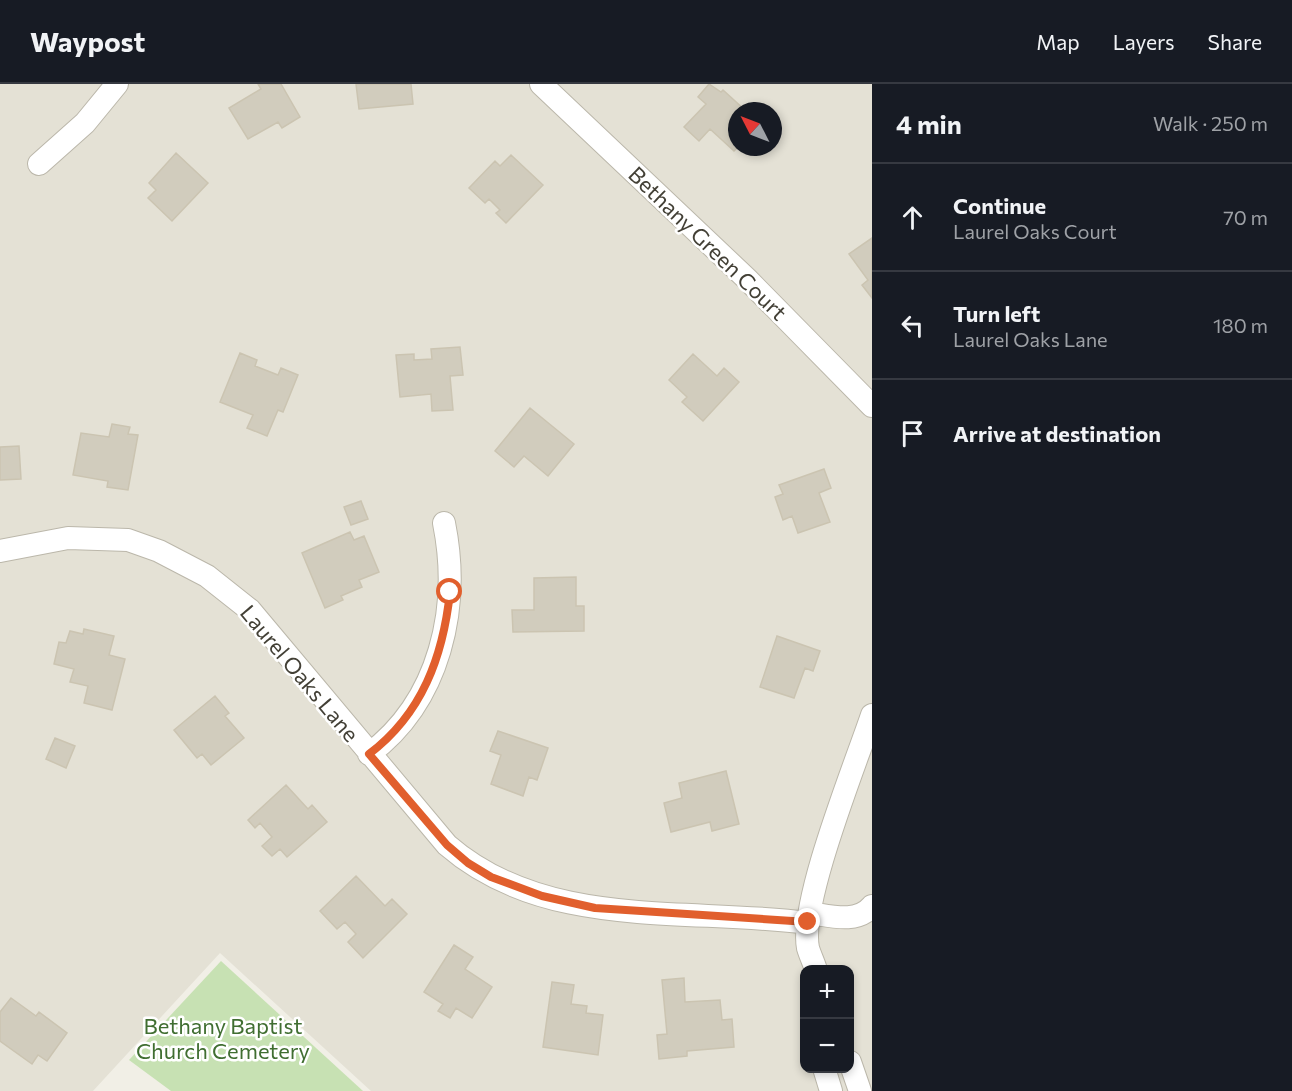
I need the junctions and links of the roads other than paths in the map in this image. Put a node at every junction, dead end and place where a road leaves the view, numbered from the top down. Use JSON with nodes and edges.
{"nodes":[{"id":1,"x":117,"y":84,"type":"edge"},
{"id":2,"x":541,"y":84,"type":"edge"},
{"id":3,"x":39,"y":164,"type":"dead end"},
{"id":4,"x":872,"y":406,"type":"edge"},
{"id":5,"x":444,"y":523,"type":"dead end"},
{"id":6,"x":0,"y":551,"type":"edge"},
{"id":7,"x":872,"y":715,"type":"edge"},
{"id":8,"x":369,"y":754,"type":"junction"},
{"id":9,"x":872,"y":906,"type":"edge"},
{"id":10,"x":809,"y":918,"type":"junction"},
{"id":11,"x":808,"y":947,"type":"junction"},
{"id":12,"x":807,"y":965,"type":"edge"},
{"id":13,"x":815,"y":965,"type":"edge"},
{"id":14,"x":826,"y":1073,"type":"edge"},
{"id":15,"x":853,"y":1073,"type":"edge"},
{"id":16,"x":831,"y":1091,"type":"edge"},
{"id":17,"x":860,"y":1091,"type":"edge"}],
"edges":[{"from":1,"to":3,"type":"street"},
{"from":2,"to":4,"type":"street","name":"Bethany Green Court"},
{"from":5,"to":8,"type":"street"},
{"from":6,"to":8,"type":"street","name":"Laurel Oaks Lane"},
{"from":7,"to":10,"type":"street"},
{"from":8,"to":10,"type":"street","name":"Laurel Oaks Lane"},
{"from":9,"to":10,"type":"street","name":"Laurel Oaks Lane"},
{"from":10,"to":11,"type":"street"},
{"from":11,"to":12,"type":"street"},
{"from":11,"to":13,"type":"street"},
{"from":14,"to":16,"type":"street"},
{"from":15,"to":17,"type":"street"}]}
